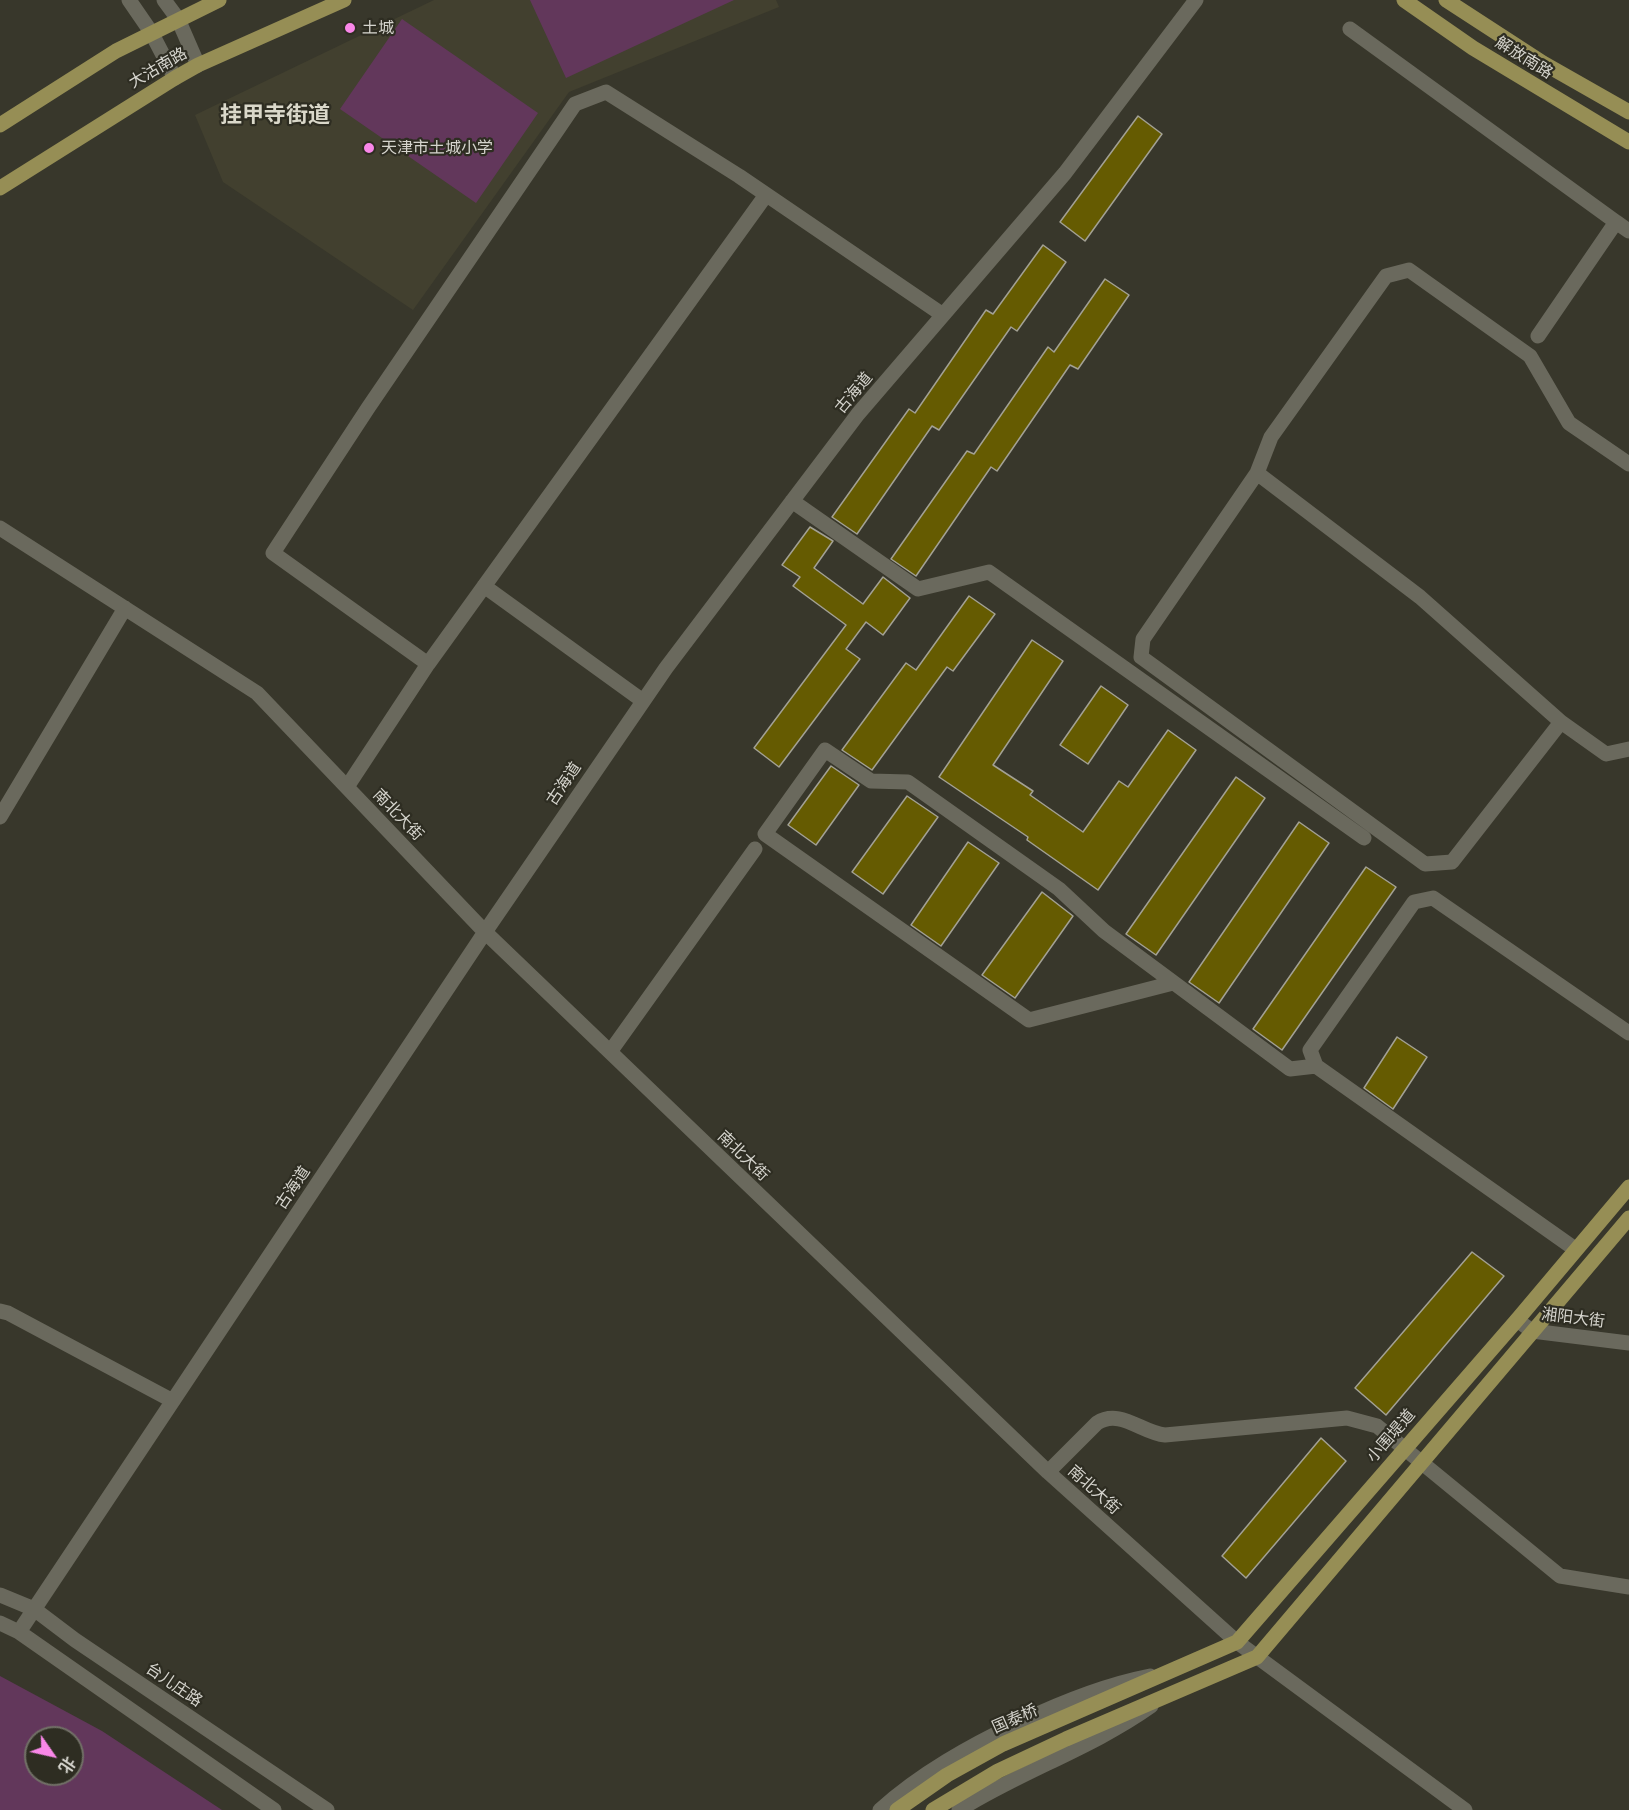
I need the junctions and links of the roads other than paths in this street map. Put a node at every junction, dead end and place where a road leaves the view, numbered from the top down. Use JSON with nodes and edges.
{"nodes":[{"id":1,"x":129,"y":0,"type":"edge"},
{"id":2,"x":164,"y":0,"type":"edge"},
{"id":3,"x":219,"y":0,"type":"edge"},
{"id":4,"x":344,"y":0,"type":"edge"},
{"id":5,"x":1196,"y":0,"type":"edge"},
{"id":6,"x":1404,"y":0,"type":"edge"},
{"id":7,"x":1446,"y":0,"type":"edge"},
{"id":8,"x":178,"y":19,"type":"junction"},
{"id":9,"x":1350,"y":29,"type":"dead end"},
{"id":10,"x":151,"y":32,"type":"junction"},
{"id":11,"x":198,"y":65,"type":"junction"},
{"id":12,"x":175,"y":78,"type":"junction"},
{"id":13,"x":1629,"y":112,"type":"edge"},
{"id":14,"x":0,"y":125,"type":"edge"},
{"id":15,"x":1629,"y":142,"type":"edge"},
{"id":16,"x":0,"y":188,"type":"edge"},
{"id":17,"x":766,"y":195,"type":"junction"},
{"id":18,"x":1623,"y":227,"type":"edge"},
{"id":19,"x":943,"y":315,"type":"junction"},
{"id":20,"x":1538,"y":336,"type":"dead end"},
{"id":21,"x":1629,"y":464,"type":"edge"},
{"id":22,"x":1257,"y":473,"type":"junction"},
{"id":23,"x":792,"y":501,"type":"junction"},
{"id":24,"x":0,"y":528,"type":"edge"},
{"id":25,"x":484,"y":586,"type":"junction"},
{"id":26,"x":125,"y":608,"type":"junction"},
{"id":27,"x":428,"y":664,"type":"junction"},
{"id":28,"x":643,"y":701,"type":"junction"},
{"id":29,"x":1561,"y":722,"type":"junction"},
{"id":30,"x":1629,"y":749,"type":"edge"},
{"id":31,"x":347,"y":787,"type":"junction"},
{"id":32,"x":0,"y":817,"type":"edge"},
{"id":33,"x":1364,"y":838,"type":"dead end"},
{"id":34,"x":755,"y":849,"type":"dead end"},
{"id":35,"x":485,"y":932,"type":"junction"},
{"id":36,"x":1173,"y":983,"type":"junction"},
{"id":37,"x":1629,"y":1034,"type":"edge"},
{"id":38,"x":610,"y":1052,"type":"junction"},
{"id":39,"x":1316,"y":1066,"type":"junction"},
{"id":40,"x":1629,"y":1187,"type":"edge"},
{"id":41,"x":1629,"y":1218,"type":"edge"},
{"id":42,"x":1575,"y":1250,"type":"junction"},
{"id":43,"x":0,"y":1311,"type":"edge"},
{"id":44,"x":1517,"y":1320,"type":"junction"},
{"id":45,"x":1532,"y":1331,"type":"junction"},
{"id":46,"x":1629,"y":1343,"type":"edge"},
{"id":47,"x":173,"y":1401,"type":"junction"},
{"id":48,"x":1404,"y":1448,"type":"junction"},
{"id":49,"x":1420,"y":1462,"type":"junction"},
{"id":50,"x":1048,"y":1472,"type":"junction"},
{"id":51,"x":1629,"y":1587,"type":"edge"},
{"id":52,"x":0,"y":1594,"type":"edge"},
{"id":53,"x":34,"y":1610,"type":"junction"},
{"id":54,"x":0,"y":1623,"type":"edge"},
{"id":55,"x":19,"y":1632,"type":"junction"},
{"id":56,"x":1237,"y":1642,"type":"junction"},
{"id":57,"x":1257,"y":1657,"type":"junction"},
{"id":58,"x":1156,"y":1675,"type":"junction"},
{"id":59,"x":1162,"y":1699,"type":"junction"},
{"id":60,"x":274,"y":1810,"type":"edge"},
{"id":61,"x":327,"y":1810,"type":"edge"},
{"id":62,"x":880,"y":1810,"type":"edge"},
{"id":63,"x":897,"y":1810,"type":"edge"},
{"id":64,"x":933,"y":1810,"type":"edge"},
{"id":65,"x":959,"y":1810,"type":"edge"},
{"id":66,"x":1465,"y":1810,"type":"edge"}],
"edges":[{"from":1,"to":10,"type":"street"},
{"from":2,"to":8,"type":"street"},
{"from":3,"to":8,"type":"main road","name":"大沽南路"},
{"from":4,"to":11,"type":"main road","name":"大沽南路"},
{"from":5,"to":19,"type":"street","name":"古海道"},
{"from":6,"to":15,"type":"main road","name":"解放南路"},
{"from":7,"to":13,"type":"main road","name":"解放南路"},
{"from":8,"to":10,"type":"main road","name":"大沽南路"},
{"from":8,"to":11,"type":"street"},
{"from":9,"to":18,"type":"street"},
{"from":10,"to":12,"type":"street"},
{"from":10,"to":14,"type":"main road","name":"大沽南路"},
{"from":11,"to":12,"type":"main road","name":"大沽南路"},
{"from":12,"to":16,"type":"main road","name":"大沽南路"},
{"from":17,"to":19,"type":"street"},
{"from":17,"to":25,"type":"street"},
{"from":17,"to":27,"type":"street"},
{"from":18,"to":20,"type":"street"},
{"from":19,"to":23,"type":"street","name":"古海道"},
{"from":21,"to":22,"type":"street"},
{"from":22,"to":29,"type":"street"},
{"from":22,"to":29,"type":"street"},
{"from":23,"to":28,"type":"street","name":"古海道"},
{"from":23,"to":33,"type":"street"},
{"from":24,"to":26,"type":"street","name":"南北大街"},
{"from":25,"to":27,"type":"street"},
{"from":25,"to":28,"type":"street"},
{"from":26,"to":31,"type":"street","name":"南北大街"},
{"from":26,"to":32,"type":"street"},
{"from":27,"to":31,"type":"street"},
{"from":28,"to":35,"type":"street","name":"古海道"},
{"from":29,"to":30,"type":"street"},
{"from":31,"to":35,"type":"street","name":"南北大街"},
{"from":34,"to":38,"type":"street"},
{"from":35,"to":38,"type":"street","name":"南北大街"},
{"from":35,"to":47,"type":"street","name":"古海道"},
{"from":36,"to":36,"type":"street"},
{"from":36,"to":39,"type":"street"},
{"from":37,"to":39,"type":"street"},
{"from":38,"to":50,"type":"street","name":"南北大街"},
{"from":39,"to":42,"type":"street"},
{"from":40,"to":42,"type":"main road","name":"小围堤道"},
{"from":41,"to":45,"type":"main road"},
{"from":42,"to":44,"type":"main road","name":"小围堤道"},
{"from":43,"to":47,"type":"street"},
{"from":44,"to":45,"type":"street","name":"湘阳大街"},
{"from":44,"to":48,"type":"main road","name":"小围堤道"},
{"from":45,"to":46,"type":"street","name":"湘阳大街"},
{"from":45,"to":49,"type":"main road"},
{"from":47,"to":53,"type":"street","name":"古海道"},
{"from":48,"to":49,"type":"street"},
{"from":48,"to":50,"type":"street"},
{"from":48,"to":56,"type":"main road","name":"小围堤道"},
{"from":49,"to":51,"type":"street"},
{"from":49,"to":57,"type":"main road"},
{"from":50,"to":56,"type":"street","name":"南北大街"},
{"from":52,"to":53,"type":"street","name":"台儿庄路"},
{"from":53,"to":55,"type":"street","name":"古海道"},
{"from":53,"to":61,"type":"street","name":"台儿庄路"},
{"from":54,"to":55,"type":"street"},
{"from":55,"to":60,"type":"street"},
{"from":56,"to":57,"type":"street","name":"南北大街"},
{"from":56,"to":58,"type":"main road","name":"小围堤道"},
{"from":57,"to":59,"type":"main road"},
{"from":57,"to":66,"type":"street","name":"南北大街"},
{"from":58,"to":62,"type":"street"},
{"from":58,"to":63,"type":"main road","name":"国泰桥"},
{"from":59,"to":64,"type":"main road"},
{"from":59,"to":65,"type":"street"}]}
